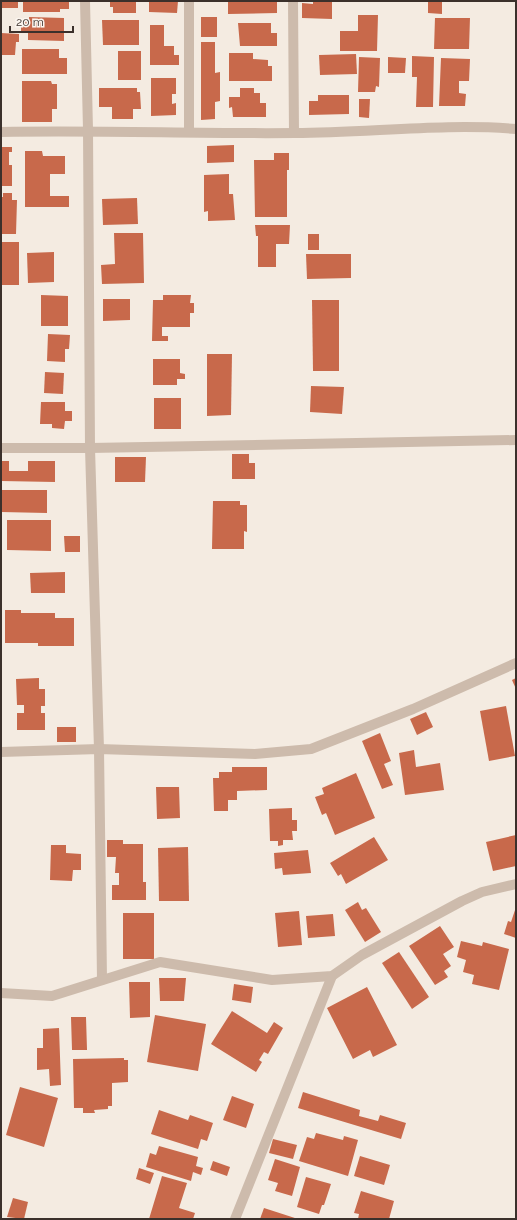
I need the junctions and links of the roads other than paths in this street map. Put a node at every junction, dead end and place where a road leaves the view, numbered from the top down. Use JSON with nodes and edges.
{"nodes":[{"id":1,"x":85,"y":1,"type":"edge"},
{"id":2,"x":189,"y":1,"type":"edge"},
{"id":3,"x":293,"y":1,"type":"edge"},
{"id":4,"x":516,"y":129,"type":"edge"},
{"id":5,"x":88,"y":130,"type":"junction"},
{"id":6,"x":1,"y":132,"type":"edge"},
{"id":7,"x":189,"y":132,"type":"junction"},
{"id":8,"x":294,"y":133,"type":"junction"},
{"id":9,"x":516,"y":440,"type":"edge"},
{"id":10,"x":1,"y":448,"type":"edge"},
{"id":11,"x":90,"y":448,"type":"junction"},
{"id":12,"x":516,"y":663,"type":"edge"},
{"id":13,"x":99,"y":750,"type":"junction"},
{"id":14,"x":1,"y":752,"type":"edge"},
{"id":15,"x":516,"y":884,"type":"edge"},
{"id":16,"x":332,"y":976,"type":"junction"},
{"id":17,"x":102,"y":980,"type":"junction"},
{"id":18,"x":1,"y":993,"type":"edge"},
{"id":19,"x":235,"y":1219,"type":"edge"}],
"edges":[{"from":1,"to":5,"type":"street"},
{"from":2,"to":7,"type":"street"},
{"from":3,"to":8,"type":"street"},
{"from":4,"to":8,"type":"street"},
{"from":5,"to":6,"type":"street"},
{"from":5,"to":7,"type":"street"},
{"from":5,"to":11,"type":"street"},
{"from":7,"to":8,"type":"street"},
{"from":9,"to":11,"type":"street"},
{"from":10,"to":11,"type":"street"},
{"from":11,"to":13,"type":"street"},
{"from":12,"to":13,"type":"street"},
{"from":13,"to":14,"type":"street"},
{"from":13,"to":17,"type":"street"},
{"from":15,"to":16,"type":"street"},
{"from":16,"to":17,"type":"street"},
{"from":16,"to":19,"type":"street"},
{"from":17,"to":18,"type":"street"}]}
